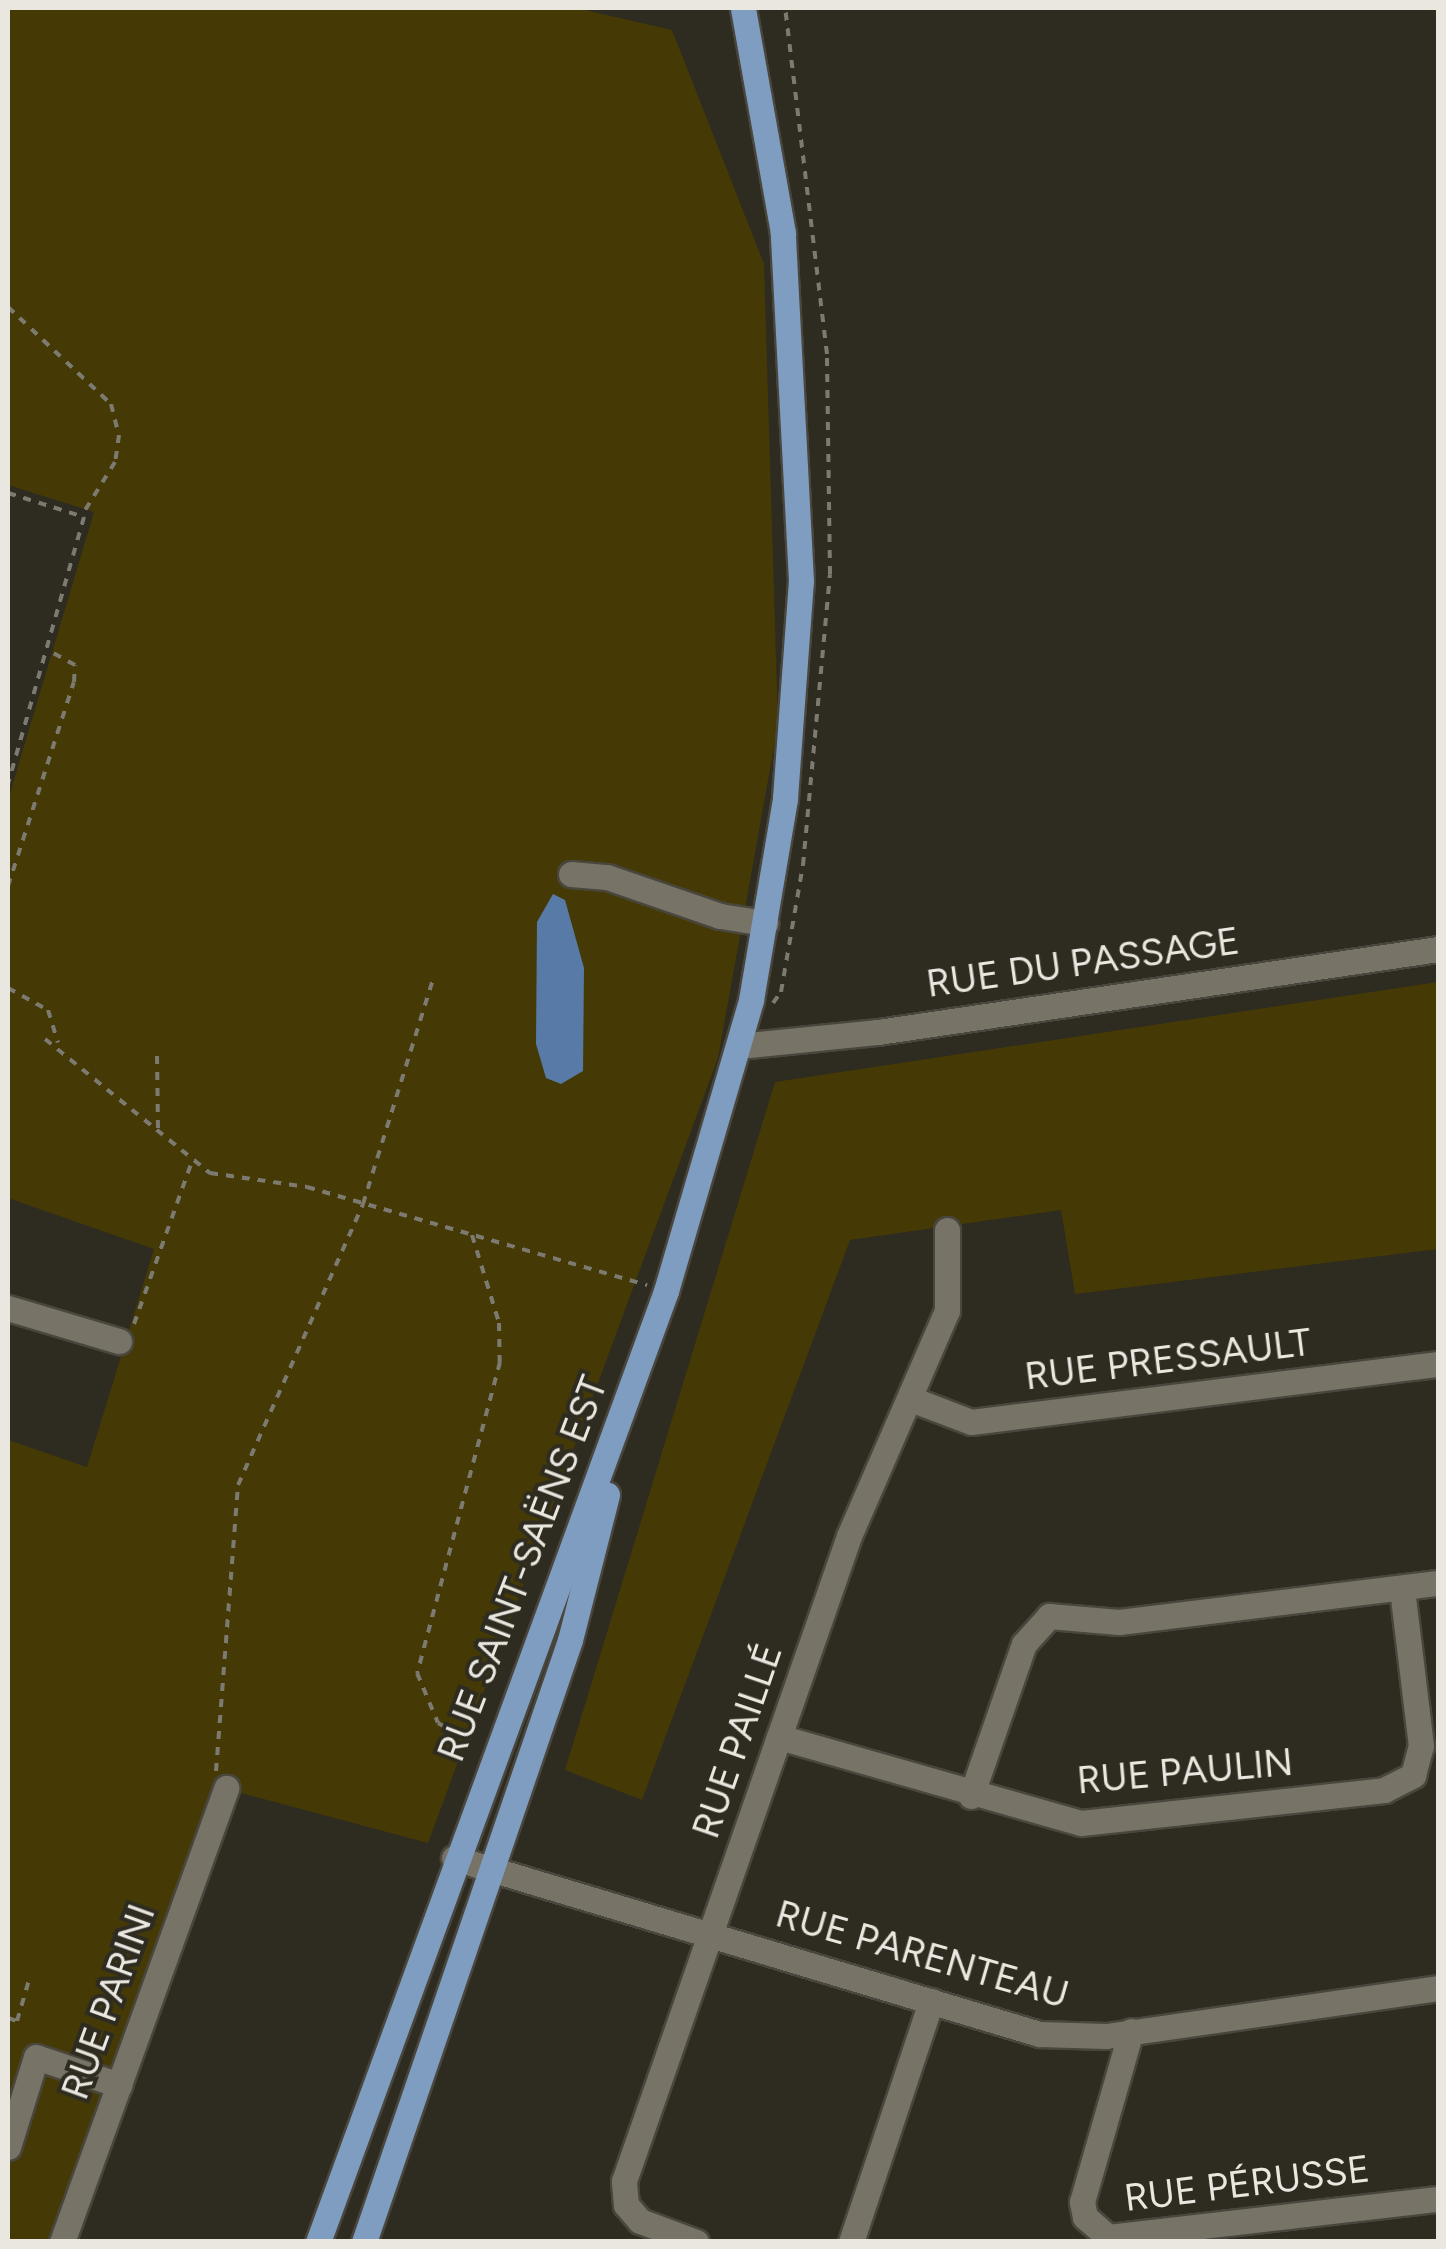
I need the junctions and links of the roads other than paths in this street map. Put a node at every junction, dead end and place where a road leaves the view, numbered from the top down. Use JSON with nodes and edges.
{"nodes":[{"id":1,"x":746,"y":8,"type":"edge"},
{"id":2,"x":571,"y":874,"type":"dead end"},
{"id":3,"x":765,"y":923,"type":"junction"},
{"id":4,"x":1438,"y":949,"type":"edge"},
{"id":5,"x":739,"y":1046,"type":"junction"},
{"id":6,"x":947,"y":1230,"type":"dead end"},
{"id":7,"x":8,"y":1308,"type":"edge"},
{"id":8,"x":119,"y":1341,"type":"road end"},
{"id":9,"x":1438,"y":1364,"type":"edge"},
{"id":10,"x":637,"y":1373,"type":"junction"},
{"id":11,"x":911,"y":1399,"type":"junction"},
{"id":12,"x":1438,"y":1583,"type":"edge"},
{"id":13,"x":1402,"y":1588,"type":"junction"},
{"id":14,"x":779,"y":1737,"type":"junction"},
{"id":15,"x":226,"y":1788,"type":"road end"},
{"id":16,"x":971,"y":1796,"type":"junction"},
{"id":17,"x":454,"y":1858,"type":"junction"},
{"id":18,"x":492,"y":1870,"type":"junction"},
{"id":19,"x":711,"y":1933,"type":"junction"},
{"id":20,"x":1438,"y":1988,"type":"edge"},
{"id":21,"x":931,"y":2002,"type":"junction"},
{"id":22,"x":1131,"y":2032,"type":"junction"},
{"id":23,"x":119,"y":2085,"type":"junction"},
{"id":24,"x":8,"y":2147,"type":"edge"},
{"id":25,"x":1438,"y":2200,"type":"edge"},
{"id":26,"x":62,"y":2242,"type":"edge"},
{"id":27,"x":318,"y":2242,"type":"edge"},
{"id":28,"x":364,"y":2242,"type":"edge"},
{"id":29,"x":696,"y":2242,"type":"edge"},
{"id":30,"x":851,"y":2242,"type":"edge"}],
"edges":[{"from":1,"to":3,"type":"main road"},
{"from":2,"to":3,"type":"street"},
{"from":3,"to":5,"type":"main road"},
{"from":4,"to":5,"type":"street","name":"RUE DU PASSAGE"},
{"from":5,"to":10,"type":"main road"},
{"from":6,"to":11,"type":"street","name":"RUE PAILLÉ"},
{"from":7,"to":8,"type":"street"},
{"from":9,"to":11,"type":"street","name":"RUE PRESSAULT"},
{"from":10,"to":17,"type":"main road","name":"RUE SAINT-SAËNS EST"},
{"from":10,"to":18,"type":"main road","name":"RUE SAINT-SAËNS EST"},
{"from":11,"to":14,"type":"street","name":"RUE PAILLÉ"},
{"from":12,"to":13,"type":"street"},
{"from":13,"to":16,"type":"street"},
{"from":13,"to":16,"type":"street","name":"RUE PAULIN"},
{"from":14,"to":16,"type":"street","name":"RUE PAULIN"},
{"from":14,"to":19,"type":"street","name":"RUE PAILLÉ"},
{"from":15,"to":23,"type":"street","name":"RUE PARINI"},
{"from":17,"to":18,"type":"street","name":"RUE PARENTEAU"},
{"from":17,"to":27,"type":"main road","name":"RUE SAINT-SAËNS EST"},
{"from":18,"to":19,"type":"street","name":"RUE PARENTEAU"},
{"from":18,"to":28,"type":"main road","name":"RUE SAINT-SAËNS EST"},
{"from":19,"to":21,"type":"street","name":"RUE PARENTEAU"},
{"from":19,"to":29,"type":"street","name":"RUE PAILLÉ"},
{"from":20,"to":22,"type":"street","name":"RUE PARENTEAU"},
{"from":21,"to":22,"type":"street","name":"RUE PARENTEAU"},
{"from":21,"to":30,"type":"street"},
{"from":22,"to":25,"type":"street","name":"RUE PÉRUSSE"},
{"from":23,"to":24,"type":"street"},
{"from":23,"to":26,"type":"street","name":"RUE PARINI"}]}
